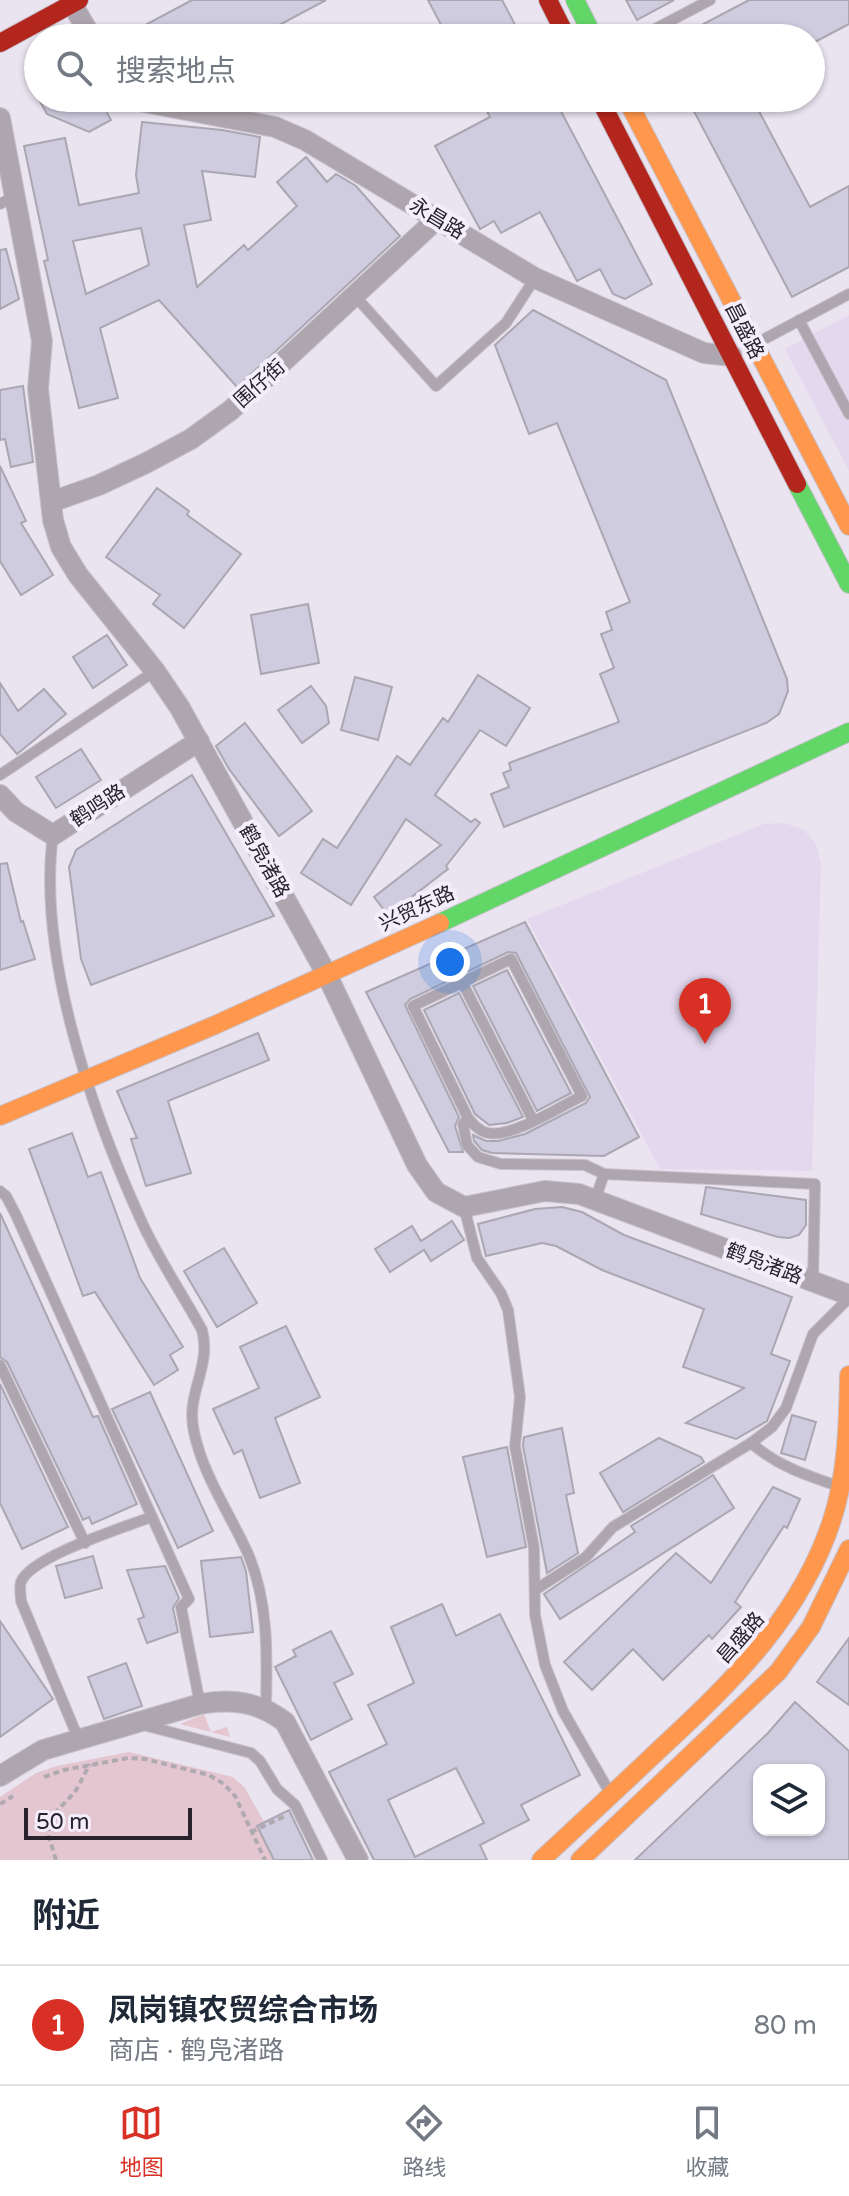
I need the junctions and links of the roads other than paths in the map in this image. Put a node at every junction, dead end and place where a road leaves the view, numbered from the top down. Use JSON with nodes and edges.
{"nodes":[{"id":1,"x":548,"y":0,"type":"edge"},
{"id":2,"x":575,"y":0,"type":"edge"},
{"id":3,"x":710,"y":0,"type":"edge"},
{"id":4,"x":76,"y":2,"type":"edge"},
{"id":5,"x":35,"y":24,"type":"edge"},
{"id":6,"x":86,"y":24,"type":"edge"},
{"id":7,"x":560,"y":24,"type":"edge"},
{"id":8,"x":587,"y":24,"type":"edge"},
{"id":9,"x":665,"y":24,"type":"edge"},
{"id":10,"x":24,"y":30,"type":"edge"},
{"id":11,"x":0,"y":43,"type":"edge"},
{"id":12,"x":196,"y":112,"type":"edge"},
{"id":13,"x":606,"y":112,"type":"edge"},
{"id":14,"x":633,"y":112,"type":"edge"},
{"id":15,"x":0,"y":118,"type":"edge"},
{"id":16,"x":7,"y":200,"type":"edge"},
{"id":17,"x":437,"y":219,"type":"junction"},
{"id":18,"x":535,"y":278,"type":"junction"},
{"id":19,"x":849,"y":294,"type":"edge"},
{"id":20,"x":355,"y":296,"type":"junction"},
{"id":21,"x":799,"y":320,"type":"junction"},
{"id":22,"x":754,"y":344,"type":"junction"},
{"id":23,"x":732,"y":356,"type":"junction"},
{"id":24,"x":849,"y":414,"type":"edge"},
{"id":25,"x":51,"y":502,"type":"junction"},
{"id":26,"x":840,"y":537,"type":"edge"},
{"id":27,"x":849,"y":584,"type":"edge"},
{"id":28,"x":155,"y":671,"type":"junction"},
{"id":29,"x":849,"y":732,"type":"edge"},
{"id":30,"x":199,"y":741,"type":"junction"},
{"id":31,"x":0,"y":775,"type":"edge"},
{"id":32,"x":0,"y":795,"type":"edge"},
{"id":33,"x":53,"y":835,"type":"junction"},
{"id":34,"x":327,"y":975,"type":"junction"},
{"id":35,"x":462,"y":982,"type":"junction"},
{"id":36,"x":87,"y":1081,"type":"junction"},
{"id":37,"x":0,"y":1116,"type":"edge"},
{"id":38,"x":468,"y":1118,"type":"junction"},
{"id":39,"x":533,"y":1120,"type":"junction"},
{"id":40,"x":604,"y":1174,"type":"junction"},
{"id":41,"x":0,"y":1191,"type":"edge"},
{"id":42,"x":595,"y":1200,"type":"junction"},
{"id":43,"x":464,"y":1207,"type":"junction"},
{"id":44,"x":813,"y":1282,"type":"junction"},
{"id":45,"x":849,"y":1297,"type":"edge"},
{"id":46,"x":0,"y":1365,"type":"edge"},
{"id":47,"x":849,"y":1375,"type":"edge"},
{"id":48,"x":751,"y":1443,"type":"junction"},
{"id":49,"x":840,"y":1487,"type":"junction"},
{"id":50,"x":151,"y":1517,"type":"junction"},
{"id":51,"x":85,"y":1543,"type":"junction"},
{"id":52,"x":849,"y":1549,"type":"edge"},
{"id":53,"x":535,"y":1590,"type":"junction"},
{"id":54,"x":200,"y":1704,"type":"junction"},
{"id":55,"x":266,"y":1708,"type":"junction"},
{"id":56,"x":133,"y":1723,"type":"junction"},
{"id":57,"x":78,"y":1738,"type":"junction"},
{"id":58,"x":0,"y":1776,"type":"edge"},
{"id":59,"x":611,"y":1795,"type":"junction"},
{"id":60,"x":322,"y":1860,"type":"edge"},
{"id":61,"x":358,"y":1860,"type":"edge"},
{"id":62,"x":541,"y":1860,"type":"edge"},
{"id":63,"x":580,"y":1860,"type":"edge"}],
"edges":[{"from":1,"to":7,"type":"street"},
{"from":2,"to":8,"type":"street"},
{"from":3,"to":9,"type":"lane"},
{"from":4,"to":5,"type":"street"},
{"from":4,"to":6,"type":"street"},
{"from":10,"to":11,"type":"street"},
{"from":12,"to":17,"type":"street","name":"永昌路"},
{"from":13,"to":23,"type":"street","name":"昌盛路"},
{"from":14,"to":22,"type":"street","name":"昌盛路"},
{"from":15,"to":16,"type":"street","name":"鹤凫渚路"},
{"from":16,"to":25,"type":"street","name":"鹤凫渚路"},
{"from":17,"to":18,"type":"street","name":"永昌路"},
{"from":17,"to":20,"type":"street","name":"围仔街"},
{"from":18,"to":20,"type":"lane"},
{"from":18,"to":23,"type":"street","name":"永昌路"},
{"from":19,"to":21,"type":"lane"},
{"from":20,"to":25,"type":"street","name":"围仔街"},
{"from":21,"to":22,"type":"lane"},
{"from":21,"to":24,"type":"lane"},
{"from":22,"to":23,"type":"lane"},
{"from":22,"to":26,"type":"street","name":"昌盛路"},
{"from":23,"to":26,"type":"street","name":"昌盛路"},
{"from":25,"to":28,"type":"street","name":"鹤凫渚路"},
{"from":26,"to":27,"type":"street","name":"昌盛路"},
{"from":28,"to":30,"type":"street","name":"鹤凫渚路"},
{"from":28,"to":31,"type":"lane"},
{"from":29,"to":34,"type":"street","name":"兴贸东路"},
{"from":30,"to":33,"type":"street","name":"鹤鸣路"},
{"from":30,"to":34,"type":"street","name":"鹤凫渚路"},
{"from":32,"to":33,"type":"street","name":"鹤鸣路"},
{"from":33,"to":36,"type":"lane"},
{"from":34,"to":36,"type":"street","name":"兴贸东路"},
{"from":34,"to":43,"type":"street","name":"鹤凫渚路"},
{"from":35,"to":38,"type":"lane"},
{"from":35,"to":39,"type":"lane"},
{"from":35,"to":39,"type":"lane"},
{"from":36,"to":37,"type":"street","name":"兴贸东路"},
{"from":36,"to":55,"type":"lane"},
{"from":38,"to":39,"type":"lane"},
{"from":38,"to":40,"type":"lane"},
{"from":40,"to":42,"type":"lane"},
{"from":40,"to":44,"type":"lane"},
{"from":41,"to":50,"type":"lane"},
{"from":42,"to":43,"type":"street","name":"鹤凫渚路"},
{"from":42,"to":44,"type":"street","name":"鹤凫渚路"},
{"from":43,"to":53,"type":"lane"},
{"from":44,"to":45,"type":"street","name":"鹤凫渚路"},
{"from":45,"to":48,"type":"lane"},
{"from":46,"to":51,"type":"lane"},
{"from":47,"to":49,"type":"street","name":"昌盛路"},
{"from":48,"to":49,"type":"lane"},
{"from":48,"to":53,"type":"lane"},
{"from":49,"to":59,"type":"street","name":"昌盛路"},
{"from":50,"to":51,"type":"lane"},
{"from":50,"to":54,"type":"lane"},
{"from":51,"to":57,"type":"lane"},
{"from":52,"to":63,"type":"street"},
{"from":53,"to":59,"type":"lane"},
{"from":54,"to":55,"type":"street"},
{"from":54,"to":56,"type":"street"},
{"from":55,"to":61,"type":"street"},
{"from":56,"to":57,"type":"street"},
{"from":56,"to":60,"type":"lane"},
{"from":57,"to":58,"type":"street"},
{"from":59,"to":62,"type":"street","name":"昌盛路"}]}
